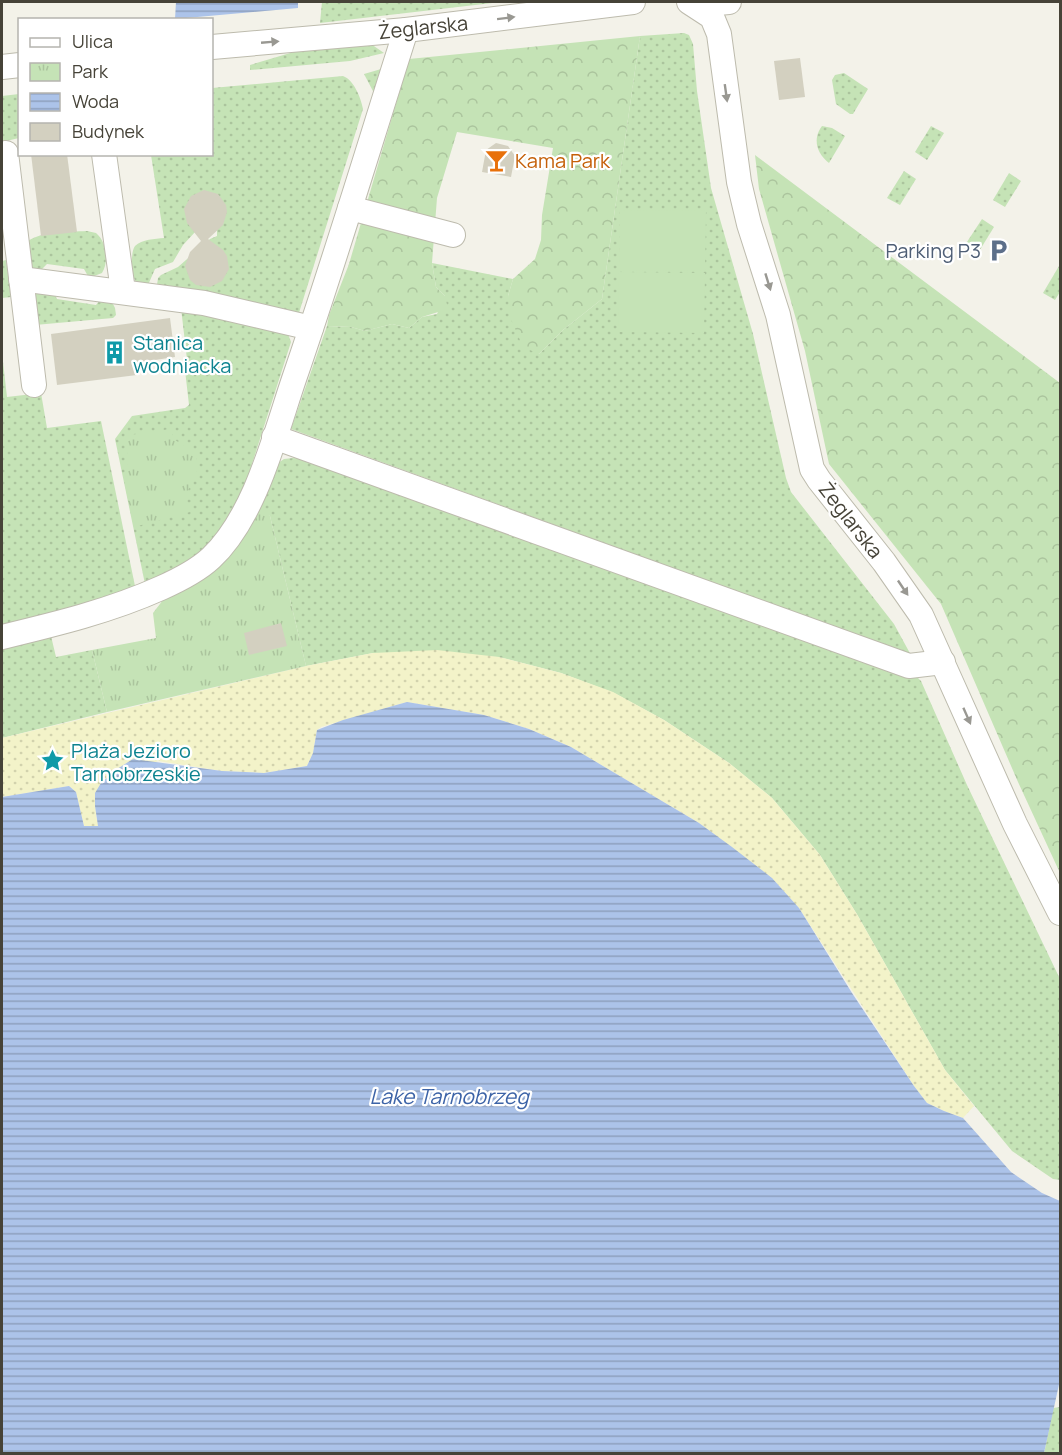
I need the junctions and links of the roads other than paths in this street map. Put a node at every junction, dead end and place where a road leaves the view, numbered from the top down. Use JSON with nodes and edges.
{"nodes":[{"id":1,"x":633,"y":2,"type":"edge"},
{"id":2,"x":729,"y":2,"type":"edge"},
{"id":3,"x":695,"y":3,"type":"edge"},
{"id":4,"x":406,"y":30,"type":"junction"},
{"id":5,"x":213,"y":47,"type":"edge"},
{"id":6,"x":18,"y":64,"type":"edge"},
{"id":7,"x":2,"y":67,"type":"edge"},
{"id":8,"x":6,"y":153,"type":"dead end"},
{"id":9,"x":104,"y":156,"type":"edge"},
{"id":10,"x":350,"y":208,"type":"junction"},
{"id":11,"x":453,"y":235,"type":"dead end"},
{"id":12,"x":21,"y":279,"type":"junction"},
{"id":13,"x":123,"y":291,"type":"junction"},
{"id":14,"x":311,"y":328,"type":"junction"},
{"id":15,"x":34,"y":386,"type":"dead end"},
{"id":16,"x":274,"y":437,"type":"junction"},
{"id":17,"x":2,"y":637,"type":"edge"},
{"id":18,"x":943,"y":662,"type":"junction"},
{"id":19,"x":1060,"y":914,"type":"edge"}],
"edges":[{"from":4,"to":1,"type":"street","name":"Żeglarska","one_way":true},
{"from":2,"to":3,"type":"street"},
{"from":3,"to":18,"type":"street","name":"Żeglarska","one_way":true},
{"from":5,"to":4,"type":"street","name":"Żeglarska","one_way":true},
{"from":4,"to":10,"type":"street"},
{"from":6,"to":7,"type":"street"},
{"from":8,"to":12,"type":"street"},
{"from":9,"to":13,"type":"street"},
{"from":10,"to":11,"type":"street"},
{"from":10,"to":14,"type":"street"},
{"from":12,"to":13,"type":"street"},
{"from":12,"to":15,"type":"street"},
{"from":13,"to":14,"type":"street"},
{"from":14,"to":16,"type":"street"},
{"from":16,"to":17,"type":"street"},
{"from":16,"to":18,"type":"street"},
{"from":18,"to":19,"type":"street","name":"Żeglarska","one_way":true}]}
